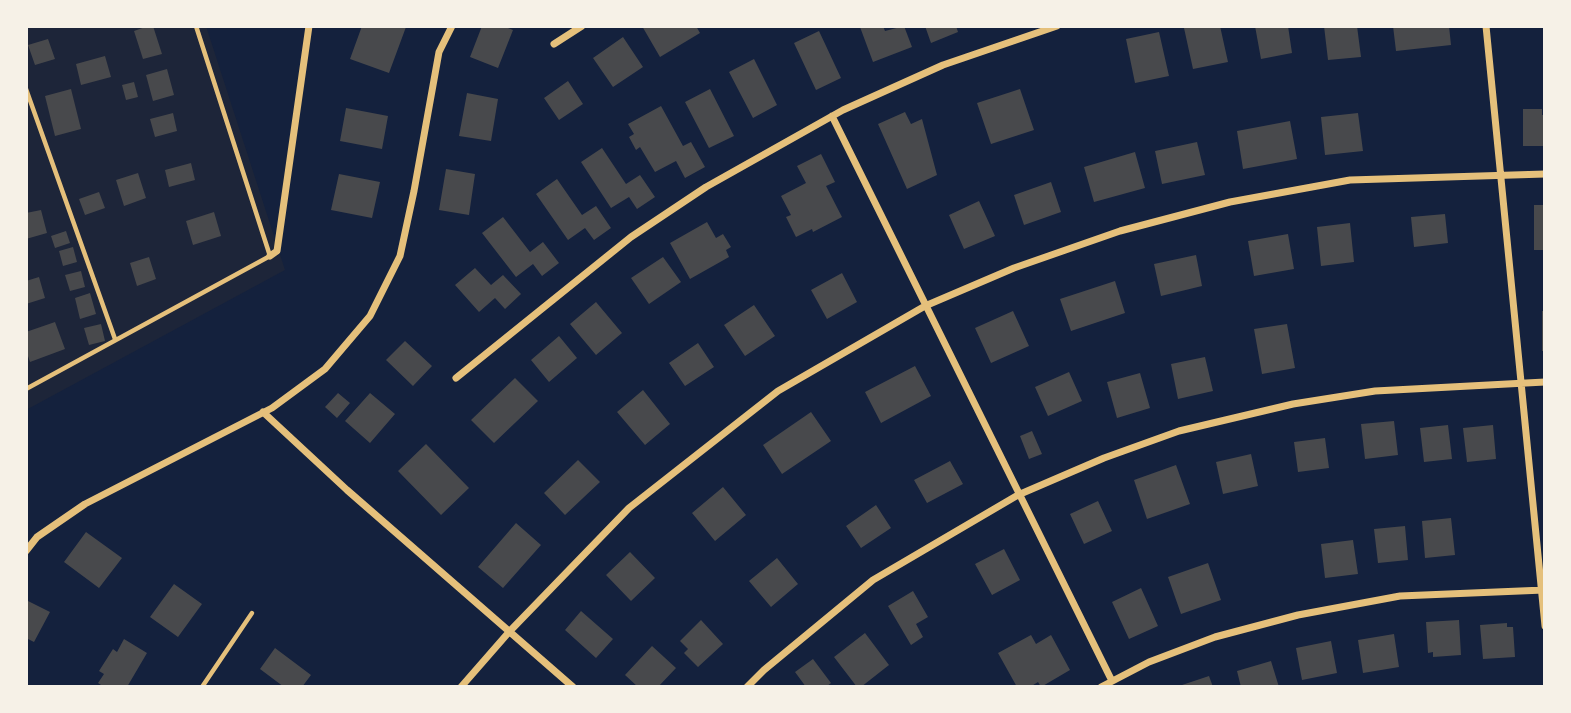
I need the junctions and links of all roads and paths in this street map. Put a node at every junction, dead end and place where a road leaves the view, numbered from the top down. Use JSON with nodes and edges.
{"nodes":[{"id":1,"x":195,"y":26,"type":"edge"},
{"id":2,"x":309,"y":26,"type":"edge"},
{"id":3,"x":452,"y":26,"type":"edge"},
{"id":4,"x":582,"y":26,"type":"edge"},
{"id":5,"x":1057,"y":26,"type":"edge"},
{"id":6,"x":1486,"y":26,"type":"edge"},
{"id":7,"x":554,"y":44,"type":"dead end"},
{"id":8,"x":26,"y":89,"type":"edge"},
{"id":9,"x":831,"y":116,"type":"junction"},
{"id":10,"x":1499,"y":174,"type":"junction"},
{"id":11,"x":1545,"y":174,"type":"edge"},
{"id":12,"x":270,"y":256,"type":"junction"},
{"id":13,"x":925,"y":306,"type":"junction"},
{"id":14,"x":115,"y":339,"type":"junction"},
{"id":15,"x":456,"y":378,"type":"dead end"},
{"id":16,"x":1520,"y":382,"type":"junction"},
{"id":17,"x":1545,"y":382,"type":"edge"},
{"id":18,"x":26,"y":389,"type":"edge"},
{"id":19,"x":262,"y":412,"type":"junction"},
{"id":20,"x":1018,"y":495,"type":"junction"},
{"id":21,"x":26,"y":551,"type":"edge"},
{"id":22,"x":1543,"y":590,"type":"edge"},
{"id":23,"x":252,"y":613,"type":"dead end"},
{"id":24,"x":1545,"y":626,"type":"edge"},
{"id":25,"x":509,"y":632,"type":"junction"},
{"id":26,"x":1112,"y":681,"type":"junction"},
{"id":27,"x":202,"y":687,"type":"edge"},
{"id":28,"x":461,"y":687,"type":"edge"},
{"id":29,"x":573,"y":687,"type":"edge"},
{"id":30,"x":747,"y":687,"type":"edge"},
{"id":31,"x":1101,"y":687,"type":"edge"}],
"edges":[{"from":1,"to":12,"type":"lane"},
{"from":2,"to":12,"type":"street"},
{"from":3,"to":19,"type":"street"},
{"from":4,"to":7,"type":"street"},
{"from":5,"to":9,"type":"street"},
{"from":6,"to":10,"type":"street"},
{"from":8,"to":14,"type":"lane"},
{"from":9,"to":13,"type":"street"},
{"from":9,"to":15,"type":"street"},
{"from":10,"to":11,"type":"street"},
{"from":10,"to":13,"type":"street"},
{"from":10,"to":16,"type":"street"},
{"from":12,"to":14,"type":"lane"},
{"from":13,"to":20,"type":"street"},
{"from":13,"to":25,"type":"street"},
{"from":14,"to":18,"type":"lane"},
{"from":16,"to":17,"type":"street"},
{"from":16,"to":20,"type":"street"},
{"from":16,"to":22,"type":"street"},
{"from":19,"to":21,"type":"street"},
{"from":19,"to":25,"type":"street"},
{"from":20,"to":26,"type":"street"},
{"from":20,"to":30,"type":"street"},
{"from":22,"to":24,"type":"street"},
{"from":22,"to":26,"type":"street"},
{"from":23,"to":27,"type":"lane"},
{"from":25,"to":28,"type":"street"},
{"from":25,"to":29,"type":"street"},
{"from":26,"to":31,"type":"street"}]}
